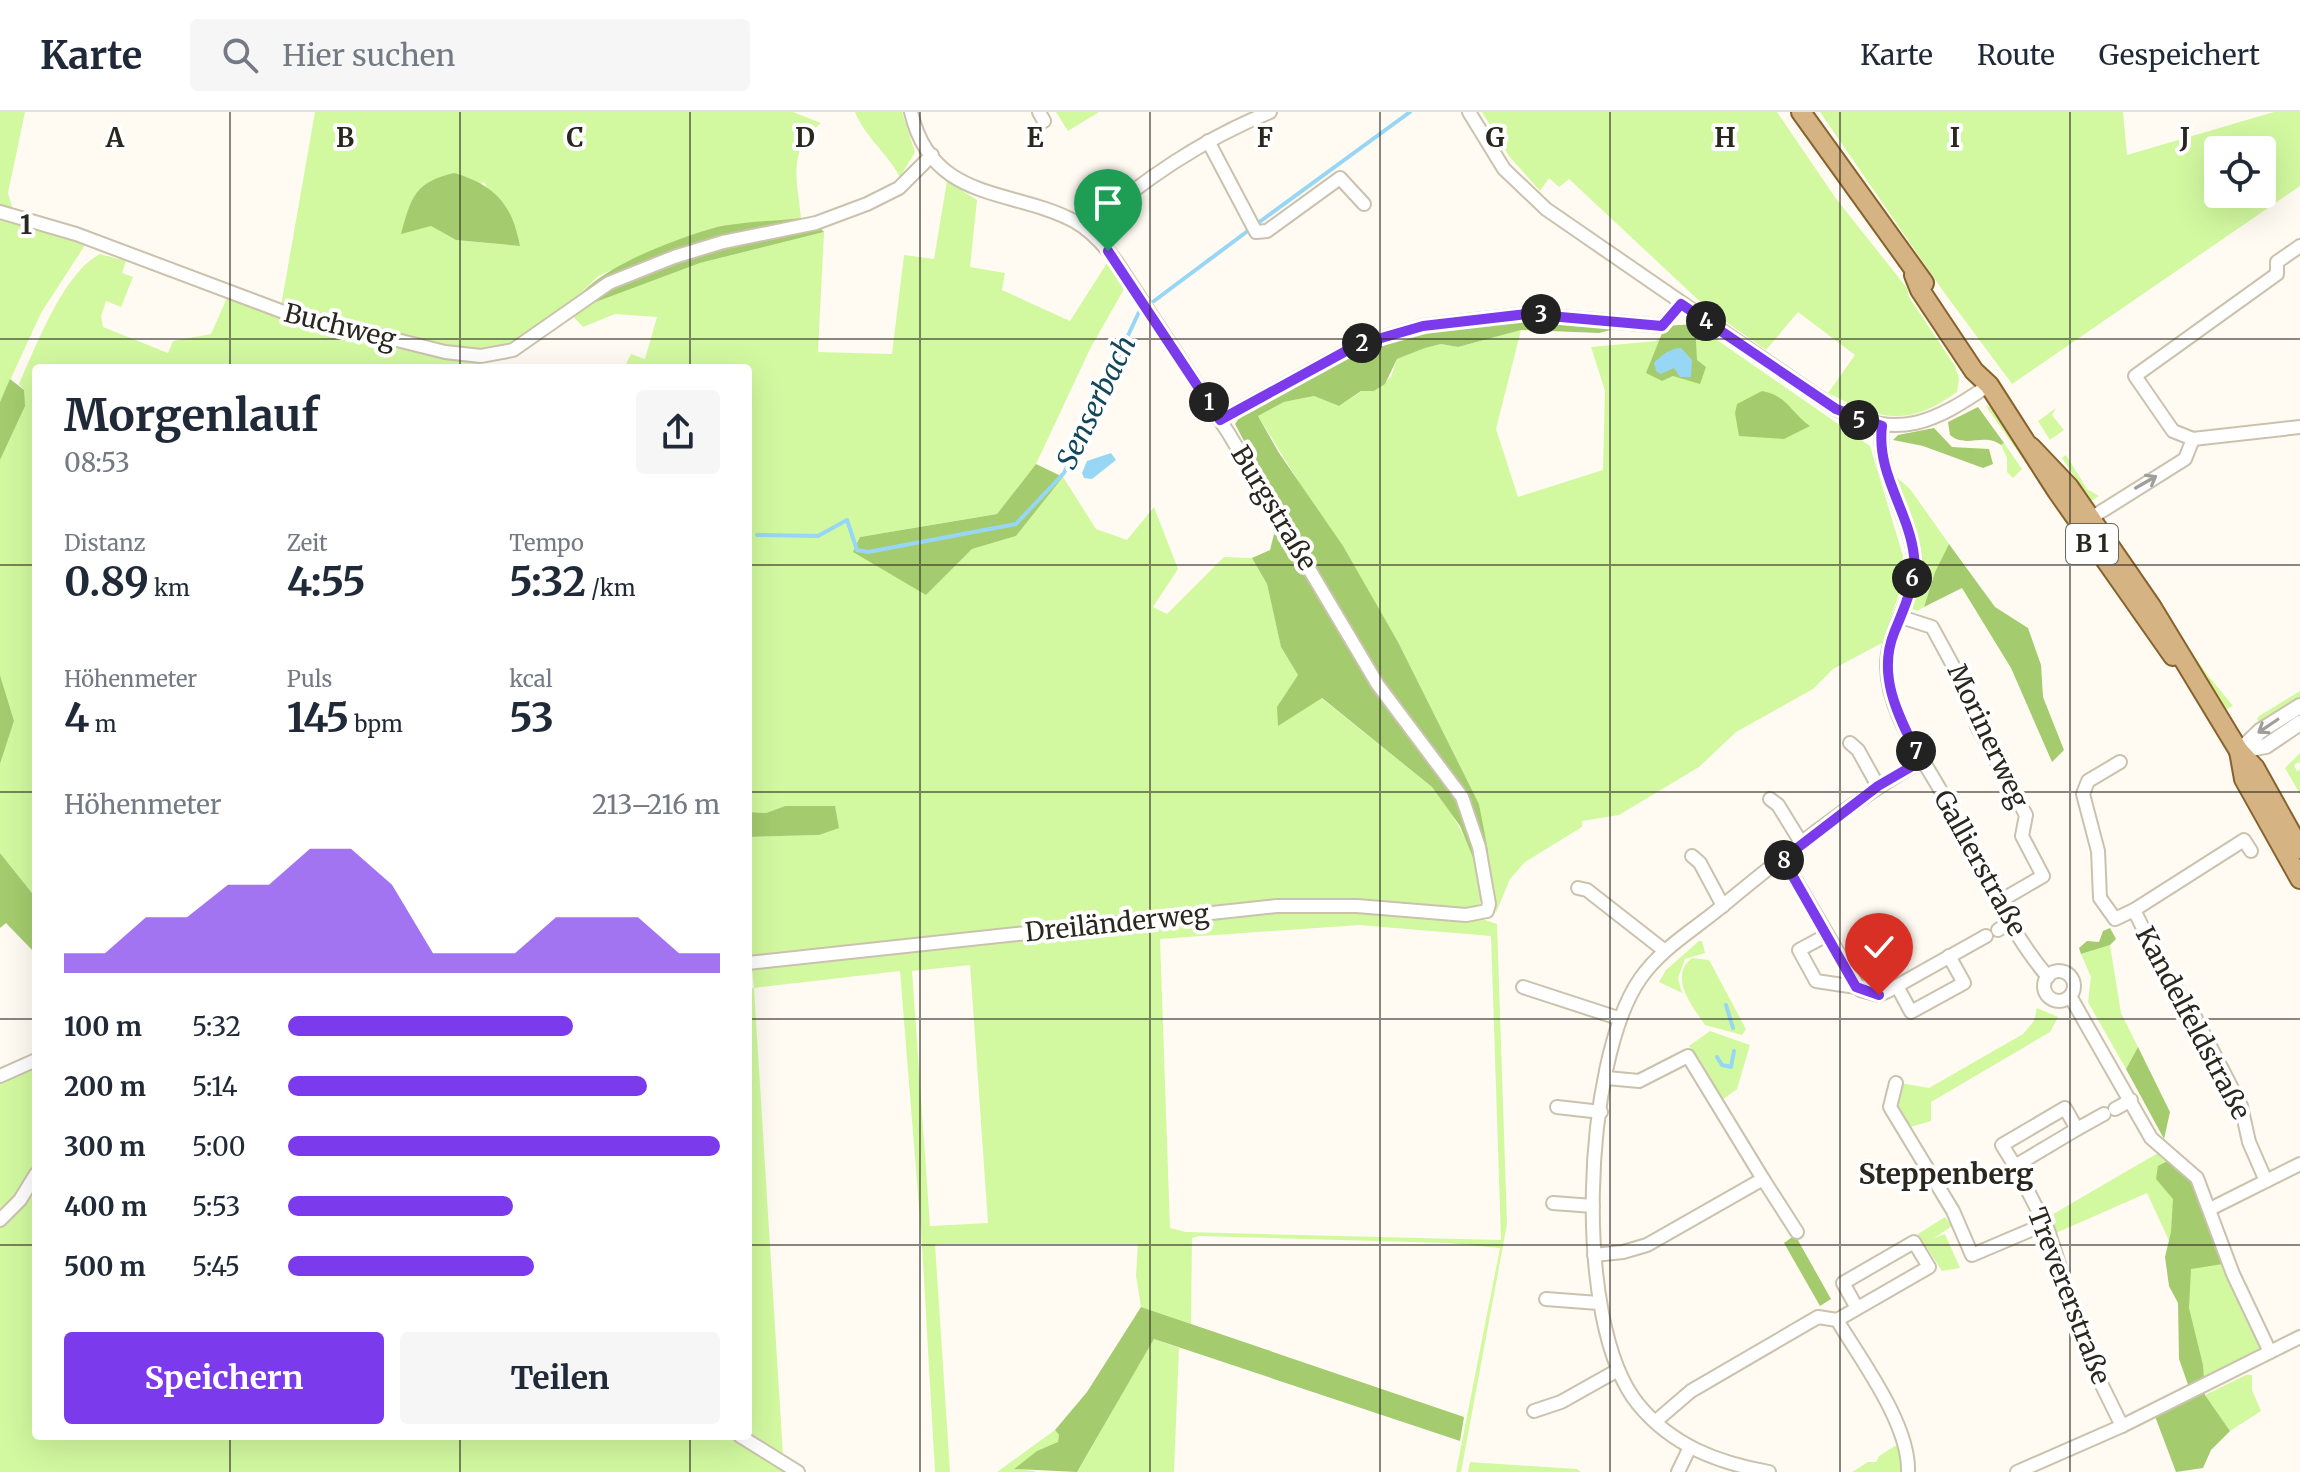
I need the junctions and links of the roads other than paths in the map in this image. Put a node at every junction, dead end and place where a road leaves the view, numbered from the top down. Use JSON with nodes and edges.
{"nodes":[{"id":1,"x":911,"y":112,"type":"edge"},
{"id":2,"x":1270,"y":112,"type":"edge"},
{"id":3,"x":1469,"y":112,"type":"edge"},
{"id":4,"x":1801,"y":112,"type":"edge"},
{"id":5,"x":1208,"y":141,"type":"junction"},
{"id":6,"x":932,"y":155,"type":"junction"},
{"id":7,"x":1364,"y":204,"type":"dead end"},
{"id":8,"x":0,"y":212,"type":"edge"},
{"id":9,"x":1086,"y":229,"type":"junction"},
{"id":10,"x":2300,"y":246,"type":"edge"},
{"id":11,"x":1681,"y":304,"type":"junction"},
{"id":12,"x":1989,"y":385,"type":"junction"},
{"id":13,"x":1220,"y":420,"type":"junction"},
{"id":14,"x":1882,"y":426,"type":"junction"},
{"id":15,"x":2300,"y":427,"type":"edge"},
{"id":16,"x":2193,"y":439,"type":"junction"},
{"id":17,"x":2031,"y":447,"type":"junction"},
{"id":18,"x":2091,"y":518,"type":"junction"},
{"id":19,"x":1901,"y":617,"type":"junction"},
{"id":20,"x":2190,"y":671,"type":"junction"},
{"id":21,"x":2300,"y":706,"type":"edge"},
{"id":22,"x":2300,"y":723,"type":"edge"},
{"id":23,"x":1850,"y":743,"type":"dead end"},
{"id":24,"x":2239,"y":751,"type":"junction"},
{"id":25,"x":1921,"y":761,"type":"junction"},
{"id":26,"x":2120,"y":762,"type":"dead end"},
{"id":27,"x":1878,"y":786,"type":"junction"},
{"id":28,"x":1770,"y":799,"type":"dead end"},
{"id":29,"x":1802,"y":844,"type":"junction"},
{"id":30,"x":2300,"y":849,"type":"edge"},
{"id":31,"x":2251,"y":851,"type":"dead end"},
{"id":32,"x":1692,"y":856,"type":"dead end"},
{"id":33,"x":1783,"y":859,"type":"junction"},
{"id":34,"x":2300,"y":879,"type":"edge"},
{"id":35,"x":1578,"y":888,"type":"dead end"},
{"id":36,"x":2000,"y":901,"type":"junction"},
{"id":37,"x":1723,"y":906,"type":"junction"},
{"id":38,"x":2134,"y":910,"type":"junction"},
{"id":39,"x":1487,"y":911,"type":"joint"},
{"id":40,"x":2011,"y":921,"type":"junction"},
{"id":41,"x":1827,"y":935,"type":"junction"},
{"id":42,"x":1665,"y":951,"type":"junction"},
{"id":43,"x":1949,"y":956,"type":"junction"},
{"id":44,"x":752,"y":963,"type":"edge"},
{"id":45,"x":2048,"y":977,"type":"junction"},
{"id":46,"x":1897,"y":986,"type":"junction"},
{"id":47,"x":1523,"y":987,"type":"dead end"},
{"id":48,"x":1856,"y":987,"type":"junction"},
{"id":49,"x":2070,"y":996,"type":"junction"},
{"id":50,"x":1618,"y":1018,"type":"junction"},
{"id":51,"x":32,"y":1062,"type":"edge"},
{"id":52,"x":0,"y":1076,"type":"edge"},
{"id":53,"x":1607,"y":1078,"type":"junction"},
{"id":54,"x":1896,"y":1083,"type":"dead end"},
{"id":55,"x":2131,"y":1100,"type":"junction"},
{"id":56,"x":1557,"y":1107,"type":"dead end"},
{"id":57,"x":1601,"y":1112,"type":"junction"},
{"id":58,"x":2077,"y":1129,"type":"junction"},
{"id":59,"x":2300,"y":1164,"type":"edge"},
{"id":60,"x":2015,"y":1166,"type":"junction"},
{"id":61,"x":1763,"y":1179,"type":"junction"},
{"id":62,"x":32,"y":1180,"type":"edge"},
{"id":63,"x":2266,"y":1181,"type":"junction"},
{"id":64,"x":1553,"y":1203,"type":"dead end"},
{"id":65,"x":1593,"y":1206,"type":"junction"},
{"id":66,"x":2210,"y":1209,"type":"junction"},
{"id":67,"x":0,"y":1220,"type":"edge"},
{"id":68,"x":2045,"y":1224,"type":"junction"},
{"id":69,"x":1797,"y":1232,"type":"dead end"},
{"id":70,"x":1594,"y":1255,"type":"junction"},
{"id":71,"x":1546,"y":1299,"type":"dead end"},
{"id":72,"x":1598,"y":1303,"type":"junction"},
{"id":73,"x":1857,"y":1308,"type":"junction"},
{"id":74,"x":1837,"y":1320,"type":"junction"},
{"id":75,"x":2300,"y":1337,"type":"edge"},
{"id":76,"x":2270,"y":1352,"type":"junction"},
{"id":77,"x":1618,"y":1370,"type":"junction"},
{"id":78,"x":1534,"y":1411,"type":"dead end"},
{"id":79,"x":1656,"y":1421,"type":"junction"},
{"id":80,"x":2122,"y":1426,"type":"junction"},
{"id":81,"x":746,"y":1440,"type":"edge"},
{"id":82,"x":1690,"y":1447,"type":"junction"},
{"id":83,"x":2025,"y":1471,"type":"edge"},
{"id":84,"x":798,"y":1472,"type":"edge"},
{"id":85,"x":1678,"y":1472,"type":"edge"},
{"id":86,"x":1769,"y":1472,"type":"edge"},
{"id":87,"x":1908,"y":1472,"type":"edge"}],
"edges":[{"from":1,"to":6,"type":"street","name":"Burgstraße"},
{"from":2,"to":5,"type":"street"},
{"from":3,"to":11,"type":"street"},
{"from":4,"to":12,"type":"main road","number":"B 1"},
{"from":5,"to":7,"type":"street"},
{"from":5,"to":9,"type":"street"},
{"from":6,"to":8,"type":"street","name":"Buchweg"},
{"from":6,"to":9,"type":"street","name":"Burgstraße"},
{"from":9,"to":13,"type":"street","name":"Burgstraße"},
{"from":10,"to":16,"type":"street"},
{"from":11,"to":13,"type":"street"},
{"from":11,"to":14,"type":"street"},
{"from":12,"to":14,"type":"street"},
{"from":12,"to":17,"type":"main road","number":"B 1"},
{"from":13,"to":39,"type":"street","name":"Burgstraße"},
{"from":14,"to":19,"type":"street","name":"Gallierstraße"},
{"from":15,"to":16,"type":"street"},
{"from":18,"to":16,"type":"street","one_way":true},
{"from":17,"to":18,"type":"main road","number":"B 1"},
{"from":17,"to":20,"type":"main road","number":"B 1"},
{"from":18,"to":20,"type":"main road","number":"B 1"},
{"from":19,"to":25,"type":"street","name":"Gallierstraße"},
{"from":19,"to":36,"type":"street","name":"Morinerweg"},
{"from":20,"to":24,"type":"main road","number":"B 1"},
{"from":21,"to":24,"type":"street","one_way":true},
{"from":22,"to":24,"type":"street"},
{"from":23,"to":27,"type":"street"},
{"from":24,"to":30,"type":"main road","number":"B 1"},
{"from":24,"to":34,"type":"main road","number":"B 1"},
{"from":25,"to":27,"type":"street"},
{"from":25,"to":36,"type":"street","name":"Gallierstraße"},
{"from":26,"to":38,"type":"street","name":"Kandelfeldstraße"},
{"from":27,"to":29,"type":"street"},
{"from":28,"to":29,"type":"street"},
{"from":29,"to":33,"type":"street"},
{"from":31,"to":38,"type":"street","name":"Kandelfeldstraße"},
{"from":32,"to":37,"type":"street"},
{"from":33,"to":37,"type":"street"},
{"from":33,"to":41,"type":"street"},
{"from":35,"to":42,"type":"street"},
{"from":36,"to":40,"type":"street","name":"Gallierstraße"},
{"from":37,"to":42,"type":"street"},
{"from":38,"to":63,"type":"street","name":"Kandelfeldstraße"},
{"from":39,"to":44,"type":"street","name":"Dreiländerweg"},
{"from":40,"to":43,"type":"street"},
{"from":40,"to":45,"type":"street","name":"Gallierstraße"},
{"from":41,"to":48,"type":"street"},
{"from":41,"to":48,"type":"street"},
{"from":42,"to":50,"type":"street"},
{"from":43,"to":46,"type":"street"},
{"from":43,"to":46,"type":"street"},
{"from":45,"to":49,"type":"street","name":"Gallierstraße"},
{"from":45,"to":49,"type":"street","name":"Gallierstraße"},
{"from":46,"to":48,"type":"street"},
{"from":47,"to":50,"type":"street"},
{"from":49,"to":55,"type":"street","name":"Gallierstraße"},
{"from":50,"to":53,"type":"street"},
{"from":51,"to":52,"type":"street"},
{"from":53,"to":57,"type":"street"},
{"from":53,"to":61,"type":"street"},
{"from":54,"to":68,"type":"street"},
{"from":55,"to":58,"type":"street"},
{"from":55,"to":66,"type":"street","name":"Gallierstraße"},
{"from":56,"to":57,"type":"street"},
{"from":57,"to":65,"type":"street"},
{"from":58,"to":60,"type":"street"},
{"from":58,"to":60,"type":"street","name":"Trevererstraße"},
{"from":59,"to":63,"type":"street"},
{"from":60,"to":68,"type":"street","name":"Trevererstraße"},
{"from":61,"to":69,"type":"street"},
{"from":61,"to":70,"type":"street"},
{"from":62,"to":67,"type":"street"},
{"from":63,"to":66,"type":"street"},
{"from":64,"to":65,"type":"street"},
{"from":65,"to":70,"type":"street"},
{"from":66,"to":76,"type":"street","name":"Gallierstraße"},
{"from":68,"to":80,"type":"street","name":"Trevererstraße"},
{"from":70,"to":72,"type":"street"},
{"from":71,"to":72,"type":"street"},
{"from":72,"to":77,"type":"street"},
{"from":73,"to":73,"type":"street"},
{"from":73,"to":74,"type":"street"},
{"from":74,"to":79,"type":"street"},
{"from":74,"to":87,"type":"street"},
{"from":75,"to":76,"type":"street"},
{"from":76,"to":80,"type":"street"},
{"from":77,"to":78,"type":"street"},
{"from":77,"to":79,"type":"street"},
{"from":79,"to":82,"type":"street"},
{"from":80,"to":83,"type":"street"},
{"from":81,"to":84,"type":"street"},
{"from":82,"to":85,"type":"street"},
{"from":82,"to":86,"type":"street"}]}
